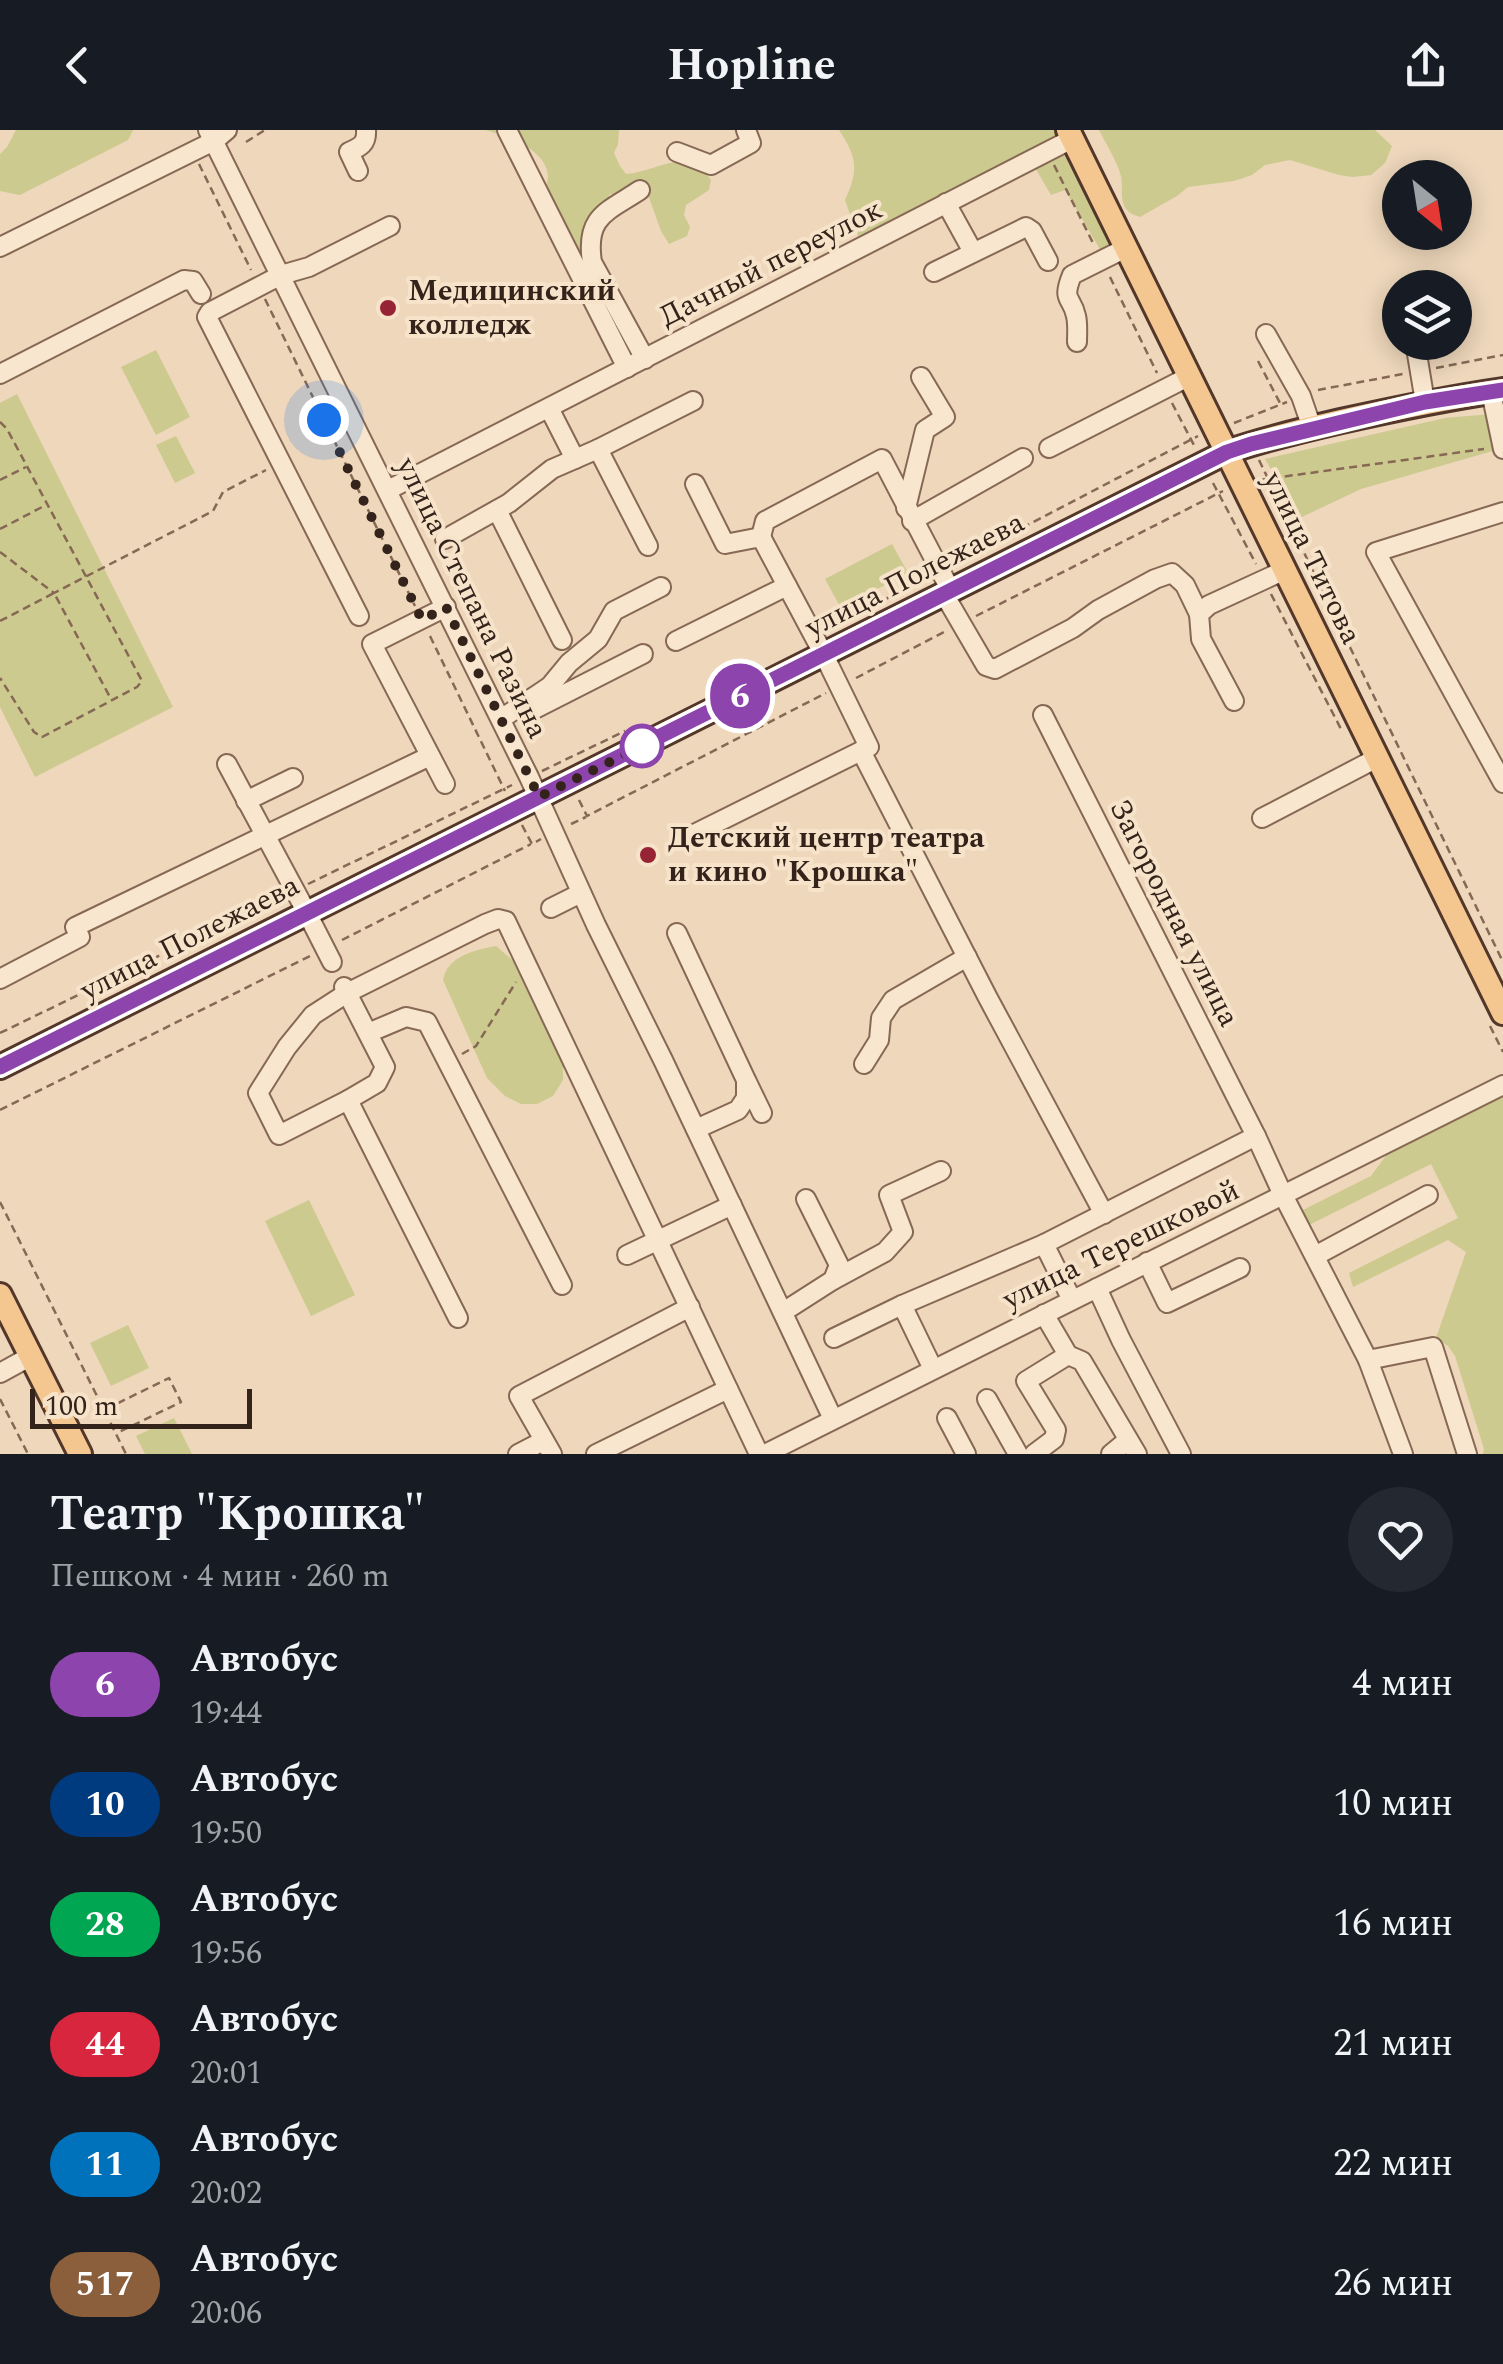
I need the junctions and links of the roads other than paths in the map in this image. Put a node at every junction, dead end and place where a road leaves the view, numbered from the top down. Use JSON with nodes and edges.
{"nodes":[{"id":1,"x":366,"y":130,"type":"edge"},
{"id":2,"x":507,"y":130,"type":"edge"},
{"id":3,"x":746,"y":130,"type":"edge"},
{"id":4,"x":217,"y":134,"type":"edge"},
{"id":5,"x":1070,"y":134,"type":"edge"},
{"id":6,"x":677,"y":152,"type":"dead end"},
{"id":7,"x":358,"y":171,"type":"dead end"},
{"id":8,"x":640,"y":190,"type":"dead end"},
{"id":9,"x":946,"y":204,"type":"junction"},
{"id":10,"x":390,"y":226,"type":"dead end"},
{"id":11,"x":0,"y":247,"type":"edge"},
{"id":12,"x":1126,"y":248,"type":"junction"},
{"id":13,"x":972,"y":252,"type":"junction"},
{"id":14,"x":1048,"y":261,"type":"dead end"},
{"id":15,"x":934,"y":272,"type":"dead end"},
{"id":16,"x":281,"y":275,"type":"junction"},
{"id":17,"x":200,"y":294,"type":"dead end"},
{"id":18,"x":1266,"y":334,"type":"dead end"},
{"id":19,"x":1077,"y":342,"type":"dead end"},
{"id":20,"x":1417,"y":360,"type":"edge"},
{"id":21,"x":636,"y":363,"type":"junction"},
{"id":22,"x":0,"y":374,"type":"edge"},
{"id":23,"x":1190,"y":376,"type":"junction"},
{"id":24,"x":921,"y":377,"type":"dead end"},
{"id":25,"x":1497,"y":391,"type":"edge"},
{"id":26,"x":693,"y":402,"type":"dead end"},
{"id":27,"x":1425,"y":402,"type":"junction"},
{"id":28,"x":549,"y":408,"type":"junction"},
{"id":29,"x":1312,"y":428,"type":"junction"},
{"id":30,"x":1049,"y":448,"type":"dead end"},
{"id":31,"x":598,"y":449,"type":"junction"},
{"id":32,"x":1503,"y":449,"type":"edge"},
{"id":33,"x":1227,"y":452,"type":"junction"},
{"id":34,"x":1024,"y":458,"type":"dead end"},
{"id":35,"x":575,"y":459,"type":"junction"},
{"id":36,"x":695,"y":484,"type":"dead end"},
{"id":37,"x":388,"y":490,"type":"junction"},
{"id":38,"x":497,"y":510,"type":"junction"},
{"id":39,"x":1503,"y":512,"type":"edge"},
{"id":40,"x":909,"y":514,"type":"junction"},
{"id":41,"x":760,"y":537,"type":"junction"},
{"id":42,"x":445,"y":539,"type":"dead end"},
{"id":43,"x":648,"y":546,"type":"dead end"},
{"id":44,"x":1285,"y":570,"type":"junction"},
{"id":45,"x":661,"y":586,"type":"dead end"},
{"id":46,"x":787,"y":586,"type":"junction"},
{"id":47,"x":947,"y":592,"type":"junction"},
{"id":48,"x":446,"y":607,"type":"junction"},
{"id":49,"x":1199,"y":614,"type":"junction"},
{"id":50,"x":359,"y":616,"type":"dead end"},
{"id":51,"x":562,"y":640,"type":"dead end"},
{"id":52,"x":676,"y":642,"type":"dead end"},
{"id":53,"x":643,"y":654,"type":"dead end"},
{"id":54,"x":824,"y":654,"type":"junction"},
{"id":55,"x":1234,"y":701,"type":"dead end"},
{"id":56,"x":1043,"y":715,"type":"dead end"},
{"id":57,"x":503,"y":722,"type":"junction"},
{"id":58,"x":861,"y":751,"type":"junction"},
{"id":59,"x":430,"y":756,"type":"junction"},
{"id":60,"x":1377,"y":758,"type":"junction"},
{"id":61,"x":227,"y":764,"type":"dead end"},
{"id":62,"x":294,"y":778,"type":"dead end"},
{"id":63,"x":1503,"y":783,"type":"edge"},
{"id":64,"x":445,"y":784,"type":"dead end"},
{"id":65,"x":539,"y":797,"type":"junction"},
{"id":66,"x":246,"y":801,"type":"junction"},
{"id":67,"x":1262,"y":818,"type":"dead end"},
{"id":68,"x":264,"y":836,"type":"junction"},
{"id":69,"x":688,"y":837,"type":"dead end"},
{"id":70,"x":582,"y":893,"type":"junction"},
{"id":71,"x":552,"y":908,"type":"dead end"},
{"id":72,"x":307,"y":913,"type":"junction"},
{"id":73,"x":677,"y":933,"type":"dead end"},
{"id":74,"x":328,"y":955,"type":"road end"},
{"id":75,"x":967,"y":957,"type":"junction"},
{"id":76,"x":0,"y":979,"type":"edge"},
{"id":77,"x":1498,"y":988,"type":"edge"},
{"id":78,"x":346,"y":990,"type":"junction"},
{"id":79,"x":1503,"y":1013,"type":"edge"},
{"id":80,"x":368,"y":1033,"type":"junction"},
{"id":81,"x":864,"y":1064,"type":"dead end"},
{"id":82,"x":0,"y":1067,"type":"edge"},
{"id":83,"x":746,"y":1080,"type":"junction"},
{"id":84,"x":1503,"y":1085,"type":"edge"},
{"id":85,"x":348,"y":1100,"type":"junction"},
{"id":86,"x":762,"y":1113,"type":"dead end"},
{"id":87,"x":696,"y":1129,"type":"junction"},
{"id":88,"x":1256,"y":1136,"type":"junction"},
{"id":89,"x":941,"y":1171,"type":"dead end"},
{"id":90,"x":1283,"y":1195,"type":"junction"},
{"id":91,"x":1428,"y":1195,"type":"dead end"},
{"id":92,"x":806,"y":1199,"type":"dead end"},
{"id":93,"x":732,"y":1205,"type":"junction"},
{"id":94,"x":1104,"y":1214,"type":"junction"},
{"id":95,"x":657,"y":1240,"type":"junction"},
{"id":96,"x":1044,"y":1244,"type":"junction"},
{"id":97,"x":627,"y":1255,"type":"dead end"},
{"id":98,"x":1315,"y":1256,"type":"junction"},
{"id":99,"x":1147,"y":1262,"type":"junction"},
{"id":100,"x":1240,"y":1268,"type":"dead end"},
{"id":101,"x":832,"y":1280,"type":"junction"},
{"id":102,"x":562,"y":1285,"type":"dead end"},
{"id":103,"x":1097,"y":1288,"type":"junction"},
{"id":104,"x":0,"y":1295,"type":"edge"},
{"id":105,"x":1072,"y":1300,"type":"junction"},
{"id":106,"x":902,"y":1304,"type":"junction"},
{"id":107,"x":690,"y":1308,"type":"junction"},
{"id":108,"x":782,"y":1312,"type":"junction"},
{"id":109,"x":1044,"y":1314,"type":"junction"},
{"id":110,"x":458,"y":1318,"type":"dead end"},
{"id":111,"x":834,"y":1338,"type":"dead end"},
{"id":112,"x":1068,"y":1355,"type":"junction"},
{"id":113,"x":31,"y":1356,"type":"junction"},
{"id":114,"x":1368,"y":1360,"type":"junction"},
{"id":115,"x":933,"y":1369,"type":"junction"},
{"id":116,"x":0,"y":1373,"type":"edge"},
{"id":117,"x":728,"y":1389,"type":"junction"},
{"id":118,"x":987,"y":1399,"type":"dead end"},
{"id":119,"x":946,"y":1418,"type":"dead end"},
{"id":120,"x":833,"y":1419,"type":"junction"},
{"id":121,"x":1133,"y":1447,"type":"edge"},
{"id":122,"x":548,"y":1448,"type":"edge"},
{"id":123,"x":80,"y":1454,"type":"edge"},
{"id":124,"x":518,"y":1454,"type":"edge"},
{"id":125,"x":596,"y":1454,"type":"edge"},
{"id":126,"x":762,"y":1454,"type":"edge"},
{"id":127,"x":966,"y":1454,"type":"edge"},
{"id":128,"x":1018,"y":1454,"type":"edge"},
{"id":129,"x":1034,"y":1454,"type":"edge"},
{"id":130,"x":1111,"y":1454,"type":"edge"},
{"id":131,"x":1180,"y":1454,"type":"edge"},
{"id":132,"x":1402,"y":1454,"type":"edge"},
{"id":133,"x":1467,"y":1454,"type":"edge"}],
"edges":[{"from":1,"to":7,"type":"street"},
{"from":2,"to":21,"type":"street"},
{"from":3,"to":6,"type":"street"},
{"from":4,"to":11,"type":"street"},
{"from":4,"to":16,"type":"street","name":"улица Степана Разина"},
{"from":5,"to":9,"type":"street","name":"Дачный переулок"},
{"from":5,"to":12,"type":"main road","name":"улица Титова"},
{"from":8,"to":21,"type":"street"},
{"from":9,"to":13,"type":"street"},
{"from":9,"to":21,"type":"street","name":"Дачный переулок"},
{"from":10,"to":16,"type":"street"},
{"from":12,"to":19,"type":"street"},
{"from":12,"to":23,"type":"main road","name":"улица Титова"},
{"from":13,"to":14,"type":"street"},
{"from":13,"to":15,"type":"street"},
{"from":16,"to":37,"type":"street","name":"улица Степана Разина"},
{"from":16,"to":50,"type":"street"},
{"from":17,"to":22,"type":"street"},
{"from":18,"to":29,"type":"street"},
{"from":20,"to":27,"type":"street"},
{"from":21,"to":28,"type":"street","name":"Дачный переулок"},
{"from":23,"to":30,"type":"street"},
{"from":23,"to":33,"type":"main road","name":"улица Титова"},
{"from":24,"to":40,"type":"street"},
{"from":25,"to":27,"type":"main road","name":"улица Полежаева"},
{"from":25,"to":32,"type":"street"},
{"from":26,"to":31,"type":"street"},
{"from":27,"to":29,"type":"main road","name":"улица Полежаева"},
{"from":28,"to":35,"type":"street"},
{"from":28,"to":37,"type":"street","name":"Дачный переулок"},
{"from":29,"to":33,"type":"main road","name":"улица Полежаева"},
{"from":31,"to":35,"type":"street"},
{"from":31,"to":43,"type":"street"},
{"from":33,"to":44,"type":"main road","name":"улица Титова"},
{"from":33,"to":47,"type":"main road","name":"улица Полежаева"},
{"from":34,"to":40,"type":"street"},
{"from":35,"to":38,"type":"street"},
{"from":36,"to":41,"type":"street"},
{"from":37,"to":48,"type":"street","name":"улица Степана Разина"},
{"from":38,"to":42,"type":"street"},
{"from":38,"to":51,"type":"street"},
{"from":39,"to":63,"type":"street"},
{"from":40,"to":41,"type":"street"},
{"from":40,"to":47,"type":"street"},
{"from":41,"to":46,"type":"street"},
{"from":44,"to":49,"type":"street"},
{"from":44,"to":60,"type":"main road","name":"улица Титова"},
{"from":45,"to":57,"type":"street"},
{"from":46,"to":52,"type":"street"},
{"from":46,"to":54,"type":"street"},
{"from":47,"to":49,"type":"street"},
{"from":47,"to":54,"type":"main road","name":"улица Полежаева"},
{"from":48,"to":57,"type":"street","name":"улица Степана Разина"},
{"from":48,"to":59,"type":"street"},
{"from":49,"to":55,"type":"street"},
{"from":53,"to":57,"type":"street"},
{"from":54,"to":58,"type":"street"},
{"from":54,"to":65,"type":"main road","name":"улица Полежаева"},
{"from":56,"to":88,"type":"street","name":"Загородная улица"},
{"from":57,"to":65,"type":"street","name":"улица Степана Разина"},
{"from":58,"to":69,"type":"street"},
{"from":58,"to":75,"type":"street"},
{"from":59,"to":64,"type":"street"},
{"from":59,"to":68,"type":"street"},
{"from":60,"to":67,"type":"street"},
{"from":60,"to":77,"type":"main road","name":"улица Титова"},
{"from":61,"to":66,"type":"street"},
{"from":62,"to":66,"type":"street"},
{"from":65,"to":70,"type":"street","name":"улица Степана Разина"},
{"from":65,"to":72,"type":"main road","name":"улица Полежаева"},
{"from":66,"to":68,"type":"street"},
{"from":68,"to":72,"type":"street"},
{"from":68,"to":76,"type":"street"},
{"from":70,"to":71,"type":"street"},
{"from":70,"to":87,"type":"street","name":"улица Степана Разина"},
{"from":72,"to":74,"type":"street"},
{"from":72,"to":82,"type":"main road","name":"улица Полежаева"},
{"from":73,"to":83,"type":"street"},
{"from":75,"to":81,"type":"street"},
{"from":75,"to":94,"type":"street"},
{"from":77,"to":79,"type":"main road","name":"улица Титова"},
{"from":78,"to":80,"type":"street"},
{"from":78,"to":85,"type":"street"},
{"from":78,"to":95,"type":"street"},
{"from":80,"to":85,"type":"street"},
{"from":80,"to":102,"type":"street"},
{"from":83,"to":86,"type":"street"},
{"from":83,"to":87,"type":"street"},
{"from":84,"to":90,"type":"street","name":"улица Терешковой"},
{"from":85,"to":110,"type":"street"},
{"from":87,"to":93,"type":"street","name":"улица Степана Разина"},
{"from":88,"to":90,"type":"street","name":"Загородная улица"},
{"from":88,"to":94,"type":"street"},
{"from":89,"to":101,"type":"street"},
{"from":90,"to":98,"type":"street","name":"Загородная улица"},
{"from":90,"to":99,"type":"street","name":"улица Терешковой"},
{"from":91,"to":98,"type":"street"},
{"from":92,"to":101,"type":"street"},
{"from":93,"to":95,"type":"street"},
{"from":93,"to":108,"type":"street","name":"улица Степана Разина"},
{"from":94,"to":96,"type":"street"},
{"from":95,"to":97,"type":"street"},
{"from":95,"to":107,"type":"street"},
{"from":96,"to":105,"type":"street"},
{"from":96,"to":106,"type":"street"},
{"from":98,"to":114,"type":"street","name":"Загородная улица"},
{"from":99,"to":100,"type":"street"},
{"from":99,"to":103,"type":"street","name":"улица Терешковой"},
{"from":101,"to":108,"type":"street"},
{"from":103,"to":105,"type":"street","name":"улица Терешковой"},
{"from":103,"to":131,"type":"street"},
{"from":104,"to":113,"type":"main road"},
{"from":105,"to":109,"type":"street","name":"улица Терешковой"},
{"from":106,"to":111,"type":"street"},
{"from":106,"to":115,"type":"street"},
{"from":107,"to":117,"type":"street"},
{"from":107,"to":122,"type":"street"},
{"from":108,"to":120,"type":"street","name":"улица Степана Разина"},
{"from":109,"to":112,"type":"street"},
{"from":109,"to":115,"type":"street","name":"улица Терешковой"},
{"from":112,"to":121,"type":"street"},
{"from":112,"to":129,"type":"street"},
{"from":113,"to":116,"type":"street"},
{"from":113,"to":123,"type":"main road"},
{"from":114,"to":132,"type":"street","name":"Загородная улица"},
{"from":114,"to":133,"type":"street"},
{"from":115,"to":120,"type":"street","name":"улица Терешковой"},
{"from":117,"to":125,"type":"street"},
{"from":117,"to":126,"type":"street"},
{"from":118,"to":128,"type":"street"},
{"from":119,"to":127,"type":"street"},
{"from":120,"to":126,"type":"street","name":"улица Терешковой"},
{"from":121,"to":130,"type":"street"},
{"from":122,"to":124,"type":"street"}]}
